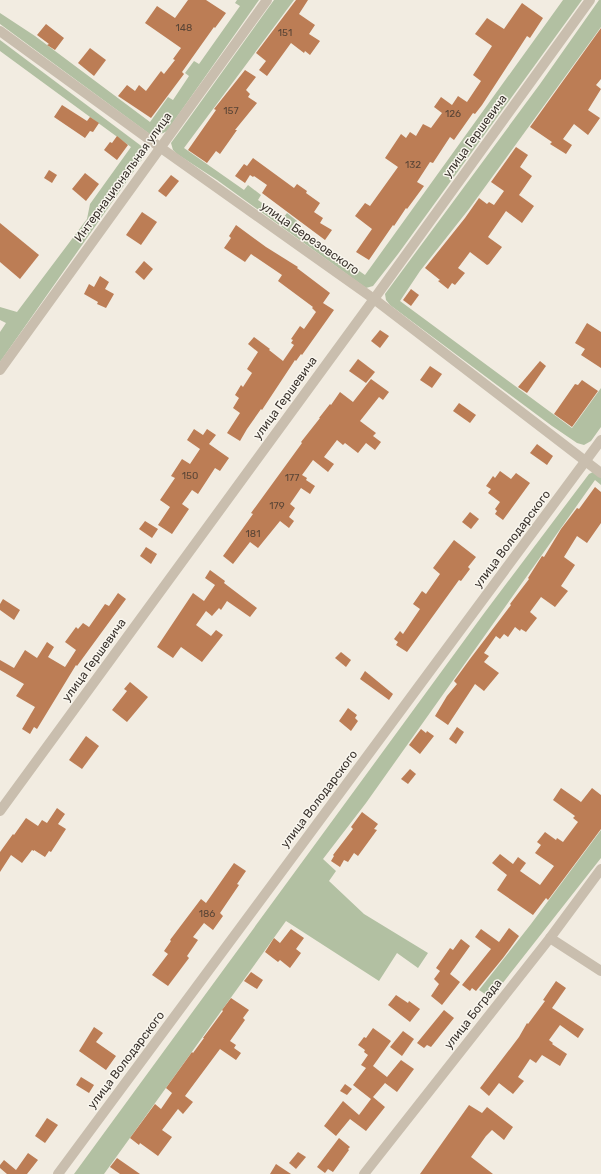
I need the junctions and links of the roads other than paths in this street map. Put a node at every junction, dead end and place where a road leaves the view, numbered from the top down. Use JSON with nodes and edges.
{"nodes":[{"id":1,"x":267,"y":0,"type":"edge"},
{"id":2,"x":590,"y":0,"type":"edge"},
{"id":3,"x":0,"y":31,"type":"edge"},
{"id":4,"x":161,"y":148,"type":"junction"},
{"id":5,"x":374,"y":299,"type":"junction"},
{"id":6,"x":0,"y":370,"type":"edge"},
{"id":7,"x":601,"y":440,"type":"edge"},
{"id":8,"x":586,"y":462,"type":"junction"},
{"id":9,"x":601,"y":473,"type":"edge"},
{"id":10,"x":0,"y":811,"type":"edge"},
{"id":11,"x":601,"y":869,"type":"edge"},
{"id":12,"x":550,"y":938,"type":"junction"},
{"id":13,"x":601,"y":971,"type":"edge"},
{"id":14,"x":58,"y":1174,"type":"edge"},
{"id":15,"x":364,"y":1174,"type":"edge"}],
"edges":[{"from":1,"to":4,"type":"street","name":"Интернациональная улица"},
{"from":2,"to":5,"type":"street","name":"улица Гершевича"},
{"from":3,"to":4,"type":"street","name":"улица Березовского"},
{"from":4,"to":5,"type":"street","name":"улица Березовского"},
{"from":4,"to":6,"type":"street","name":"Интернациональная улица"},
{"from":5,"to":8,"type":"street","name":"улица Березовского"},
{"from":5,"to":10,"type":"street","name":"улица Гершевича"},
{"from":7,"to":8,"type":"street","name":"улица Володарского"},
{"from":8,"to":9,"type":"street","name":"улица Березовского"},
{"from":8,"to":14,"type":"street","name":"улица Володарского"},
{"from":11,"to":12,"type":"street","name":"улица Бограда"},
{"from":12,"to":13,"type":"street"},
{"from":12,"to":15,"type":"street","name":"улица Бограда"}]}
